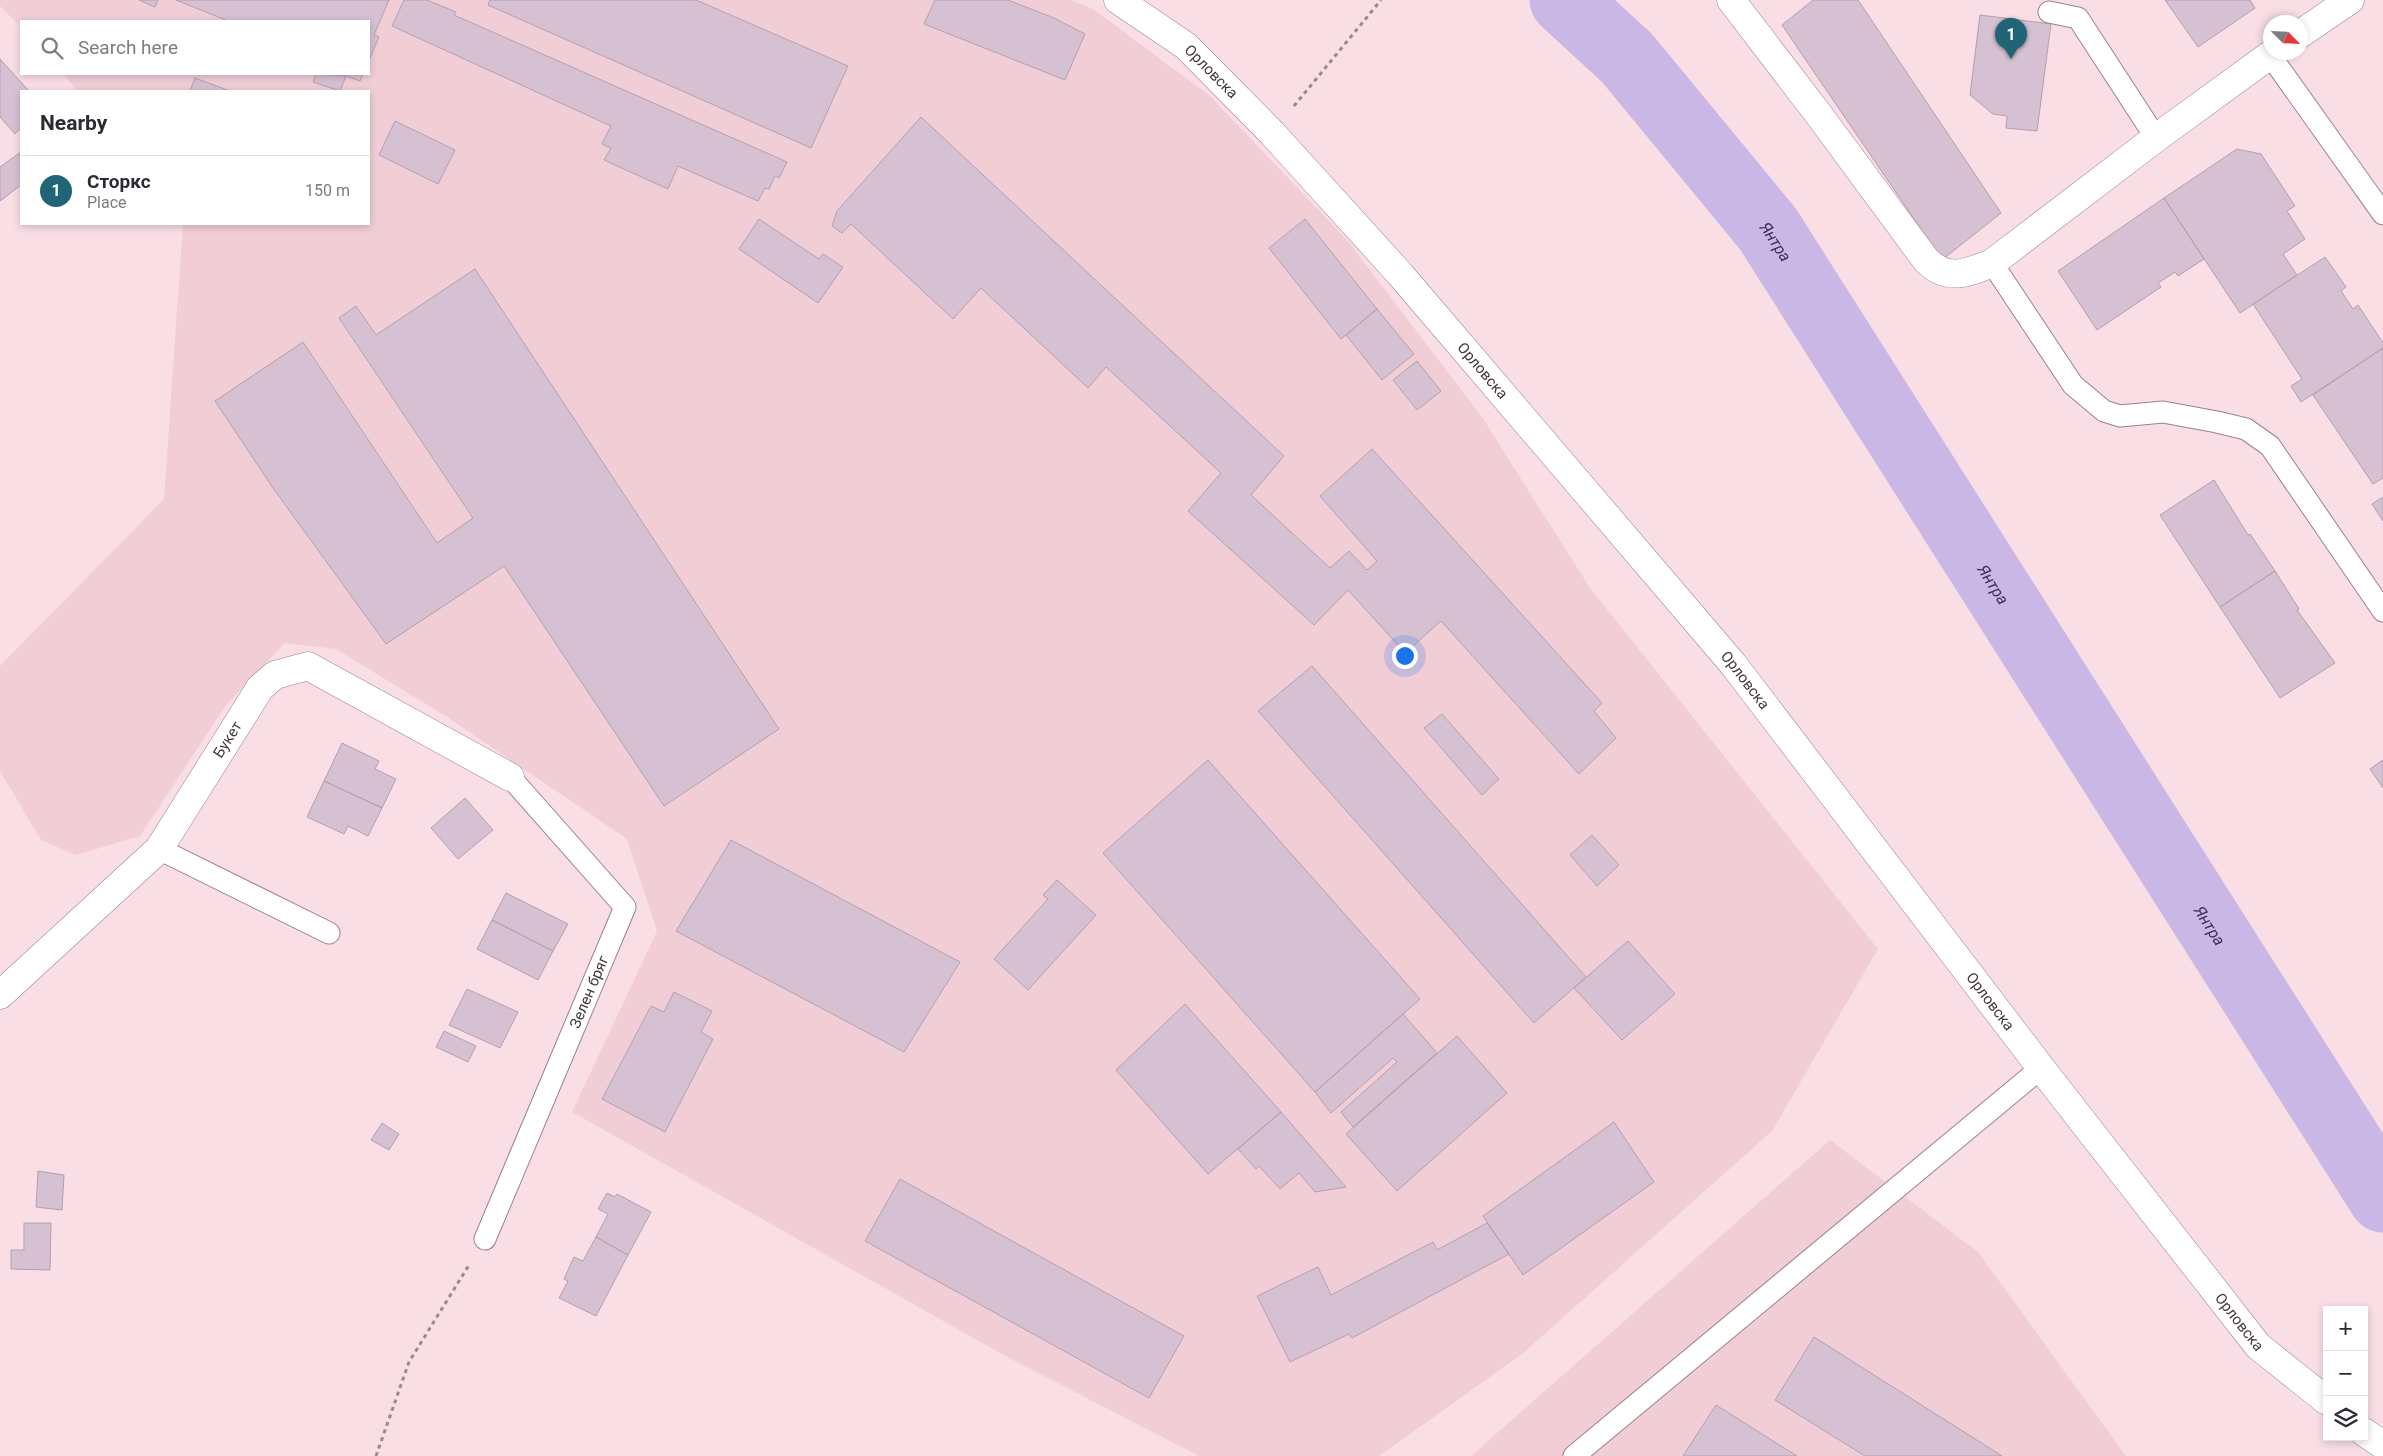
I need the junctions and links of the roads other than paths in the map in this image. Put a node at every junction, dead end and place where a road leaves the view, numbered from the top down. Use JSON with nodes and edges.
{"nodes":[{"id":1,"x":1118,"y":0,"type":"edge"},
{"id":2,"x":1731,"y":0,"type":"edge"},
{"id":3,"x":2350,"y":0,"type":"edge"},
{"id":4,"x":2049,"y":12,"type":"dead end"},
{"id":5,"x":2308,"y":29,"type":"edge"},
{"id":6,"x":2264,"y":60,"type":"edge"},
{"id":7,"x":2276,"y":60,"type":"edge"},
{"id":8,"x":2156,"y":138,"type":"junction"},
{"id":9,"x":2383,"y":214,"type":"edge"},
{"id":10,"x":1992,"y":263,"type":"junction"},
{"id":11,"x":2383,"y":612,"type":"edge"},
{"id":12,"x":510,"y":777,"type":"joint"},
{"id":13,"x":159,"y":849,"type":"junction"},
{"id":14,"x":329,"y":934,"type":"dead end"},
{"id":15,"x":0,"y":995,"type":"edge"},
{"id":16,"x":2041,"y":1068,"type":"junction"},
{"id":17,"x":485,"y":1239,"type":"road end"},
{"id":18,"x":2323,"y":1398,"type":"edge"},
{"id":19,"x":2368,"y":1435,"type":"edge"},
{"id":20,"x":2383,"y":1445,"type":"edge"},
{"id":21,"x":1574,"y":1456,"type":"edge"}],
"edges":[{"from":1,"to":16,"type":"street","name":"Орловска"},
{"from":2,"to":10,"type":"street"},
{"from":3,"to":5,"type":"street"},
{"from":4,"to":8,"type":"lane"},
{"from":6,"to":8,"type":"street"},
{"from":7,"to":9,"type":"lane"},
{"from":8,"to":10,"type":"street"},
{"from":10,"to":11,"type":"lane"},
{"from":12,"to":13,"type":"street","name":"Букет"},
{"from":12,"to":17,"type":"lane","name":"Зелен бряг"},
{"from":13,"to":14,"type":"lane"},
{"from":13,"to":15,"type":"street","name":"Букет"},
{"from":16,"to":18,"type":"street","name":"Орловска"},
{"from":16,"to":21,"type":"lane"},
{"from":19,"to":20,"type":"street"}]}
